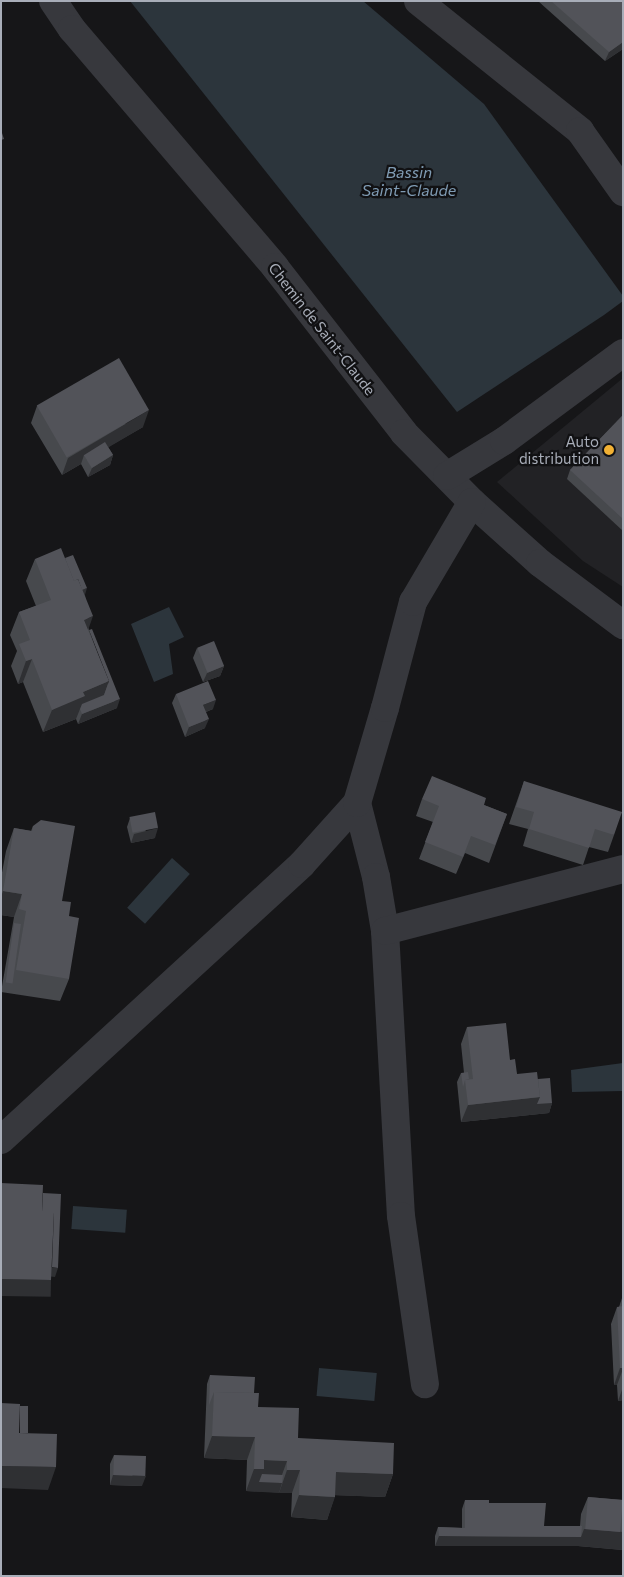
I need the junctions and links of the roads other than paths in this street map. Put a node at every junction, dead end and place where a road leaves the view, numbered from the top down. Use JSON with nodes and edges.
{"nodes":[{"id":1,"x":53,"y":1,"type":"edge"},
{"id":2,"x":418,"y":1,"type":"edge"},
{"id":3,"x":623,"y":192,"type":"edge"},
{"id":4,"x":623,"y":353,"type":"edge"},
{"id":5,"x":447,"y":476,"type":"junction"},
{"id":6,"x":472,"y":502,"type":"junction"},
{"id":7,"x":623,"y":625,"type":"edge"},
{"id":8,"x":357,"y":802,"type":"junction"},
{"id":9,"x":623,"y":869,"type":"edge"},
{"id":10,"x":385,"y":931,"type":"junction"},
{"id":11,"x":1,"y":1140,"type":"edge"},
{"id":12,"x":425,"y":1384,"type":"dead end"}],
"edges":[{"from":1,"to":5,"type":"street","name":"Chemin de Saint-Claude"},
{"from":2,"to":3,"type":"street"},
{"from":4,"to":5,"type":"street"},
{"from":5,"to":6,"type":"street","name":"Chemin de Saint-Claude"},
{"from":6,"to":7,"type":"street","name":"Chemin de Saint-Claude"},
{"from":6,"to":8,"type":"street"},
{"from":8,"to":10,"type":"street"},
{"from":8,"to":11,"type":"street"},
{"from":9,"to":10,"type":"street"},
{"from":10,"to":12,"type":"street"}]}
